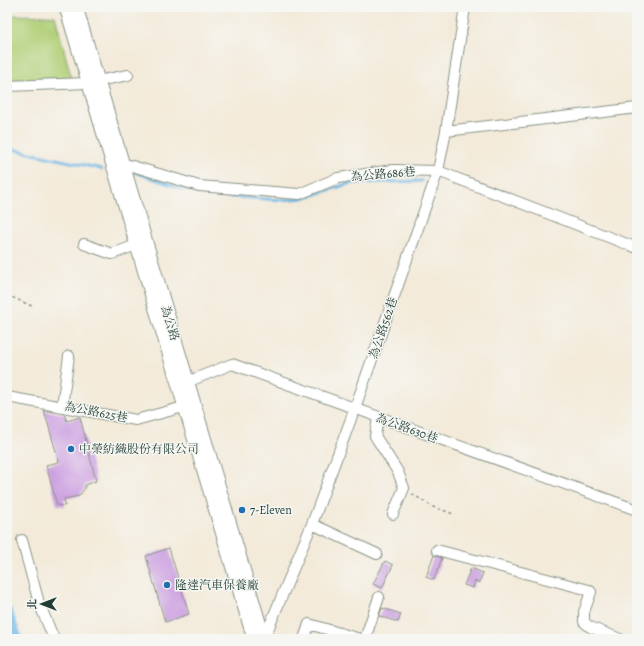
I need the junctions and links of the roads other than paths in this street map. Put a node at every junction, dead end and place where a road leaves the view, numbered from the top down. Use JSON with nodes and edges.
{"nodes":[{"id":1,"x":66,"y":7,"type":"edge"},
{"id":2,"x":76,"y":7,"type":"edge"},
{"id":3,"x":465,"y":7,"type":"edge"},
{"id":4,"x":128,"y":75,"type":"dead end"},
{"id":5,"x":93,"y":82,"type":"junction"},
{"id":6,"x":7,"y":86,"type":"edge"},
{"id":7,"x":637,"y":108,"type":"edge"},
{"id":8,"x":446,"y":131,"type":"junction"},
{"id":9,"x":117,"y":165,"type":"junction"},
{"id":10,"x":438,"y":170,"type":"junction"},
{"id":11,"x":84,"y":244,"type":"dead end"},
{"id":12,"x":136,"y":245,"type":"junction"},
{"id":13,"x":637,"y":248,"type":"edge"},
{"id":14,"x":70,"y":356,"type":"dead end"},
{"id":15,"x":183,"y":384,"type":"junction"},
{"id":16,"x":7,"y":397,"type":"edge"},
{"id":17,"x":62,"y":406,"type":"junction"},
{"id":18,"x":189,"y":406,"type":"junction"},
{"id":19,"x":355,"y":408,"type":"junction"},
{"id":20,"x":378,"y":418,"type":"junction"},
{"id":21,"x":637,"y":510,"type":"edge"},
{"id":22,"x":393,"y":514,"type":"dead end"},
{"id":23,"x":312,"y":524,"type":"junction"},
{"id":24,"x":22,"y":540,"type":"dead end"},
{"id":25,"x":437,"y":550,"type":"dead end"},
{"id":26,"x":378,"y":554,"type":"dead end"},
{"id":27,"x":379,"y":597,"type":"dead end"},
{"id":28,"x":54,"y":639,"type":"edge"},
{"id":29,"x":262,"y":639,"type":"edge"},
{"id":30,"x":304,"y":639,"type":"edge"},
{"id":31,"x":360,"y":639,"type":"edge"},
{"id":32,"x":365,"y":639,"type":"edge"},
{"id":33,"x":620,"y":639,"type":"edge"}],
"edges":[{"from":1,"to":5,"type":"main road","name":"為公路"},
{"from":2,"to":5,"type":"main road","name":"為公路"},
{"from":3,"to":8,"type":"street","name":"為公路562巷"},
{"from":4,"to":5,"type":"street"},
{"from":5,"to":6,"type":"street"},
{"from":5,"to":9,"type":"main road","name":"為公路"},
{"from":7,"to":8,"type":"street"},
{"from":8,"to":10,"type":"street","name":"為公路562巷"},
{"from":9,"to":10,"type":"street","name":"為公路686巷"},
{"from":9,"to":12,"type":"main road","name":"為公路"},
{"from":9,"to":15,"type":"main road","name":"為公路"},
{"from":10,"to":13,"type":"street","name":"為公路686巷"},
{"from":10,"to":19,"type":"street","name":"為公路562巷"},
{"from":11,"to":12,"type":"street"},
{"from":12,"to":15,"type":"main road","name":"為公路"},
{"from":14,"to":17,"type":"street"},
{"from":15,"to":18,"type":"main road","name":"為公路"},
{"from":15,"to":19,"type":"street","name":"為公路630巷"},
{"from":16,"to":17,"type":"street","name":"為公路625巷"},
{"from":17,"to":18,"type":"street","name":"為公路625巷"},
{"from":18,"to":29,"type":"main road","name":"為公路"},
{"from":19,"to":20,"type":"street","name":"為公路630巷"},
{"from":19,"to":23,"type":"street","name":"為公路562巷"},
{"from":20,"to":21,"type":"street","name":"為公路630巷"},
{"from":20,"to":22,"type":"street"},
{"from":23,"to":26,"type":"street"},
{"from":23,"to":29,"type":"street","name":"為公路562巷"},
{"from":24,"to":28,"type":"street"},
{"from":25,"to":33,"type":"street"},
{"from":27,"to":32,"type":"street"},
{"from":30,"to":31,"type":"street"}]}
